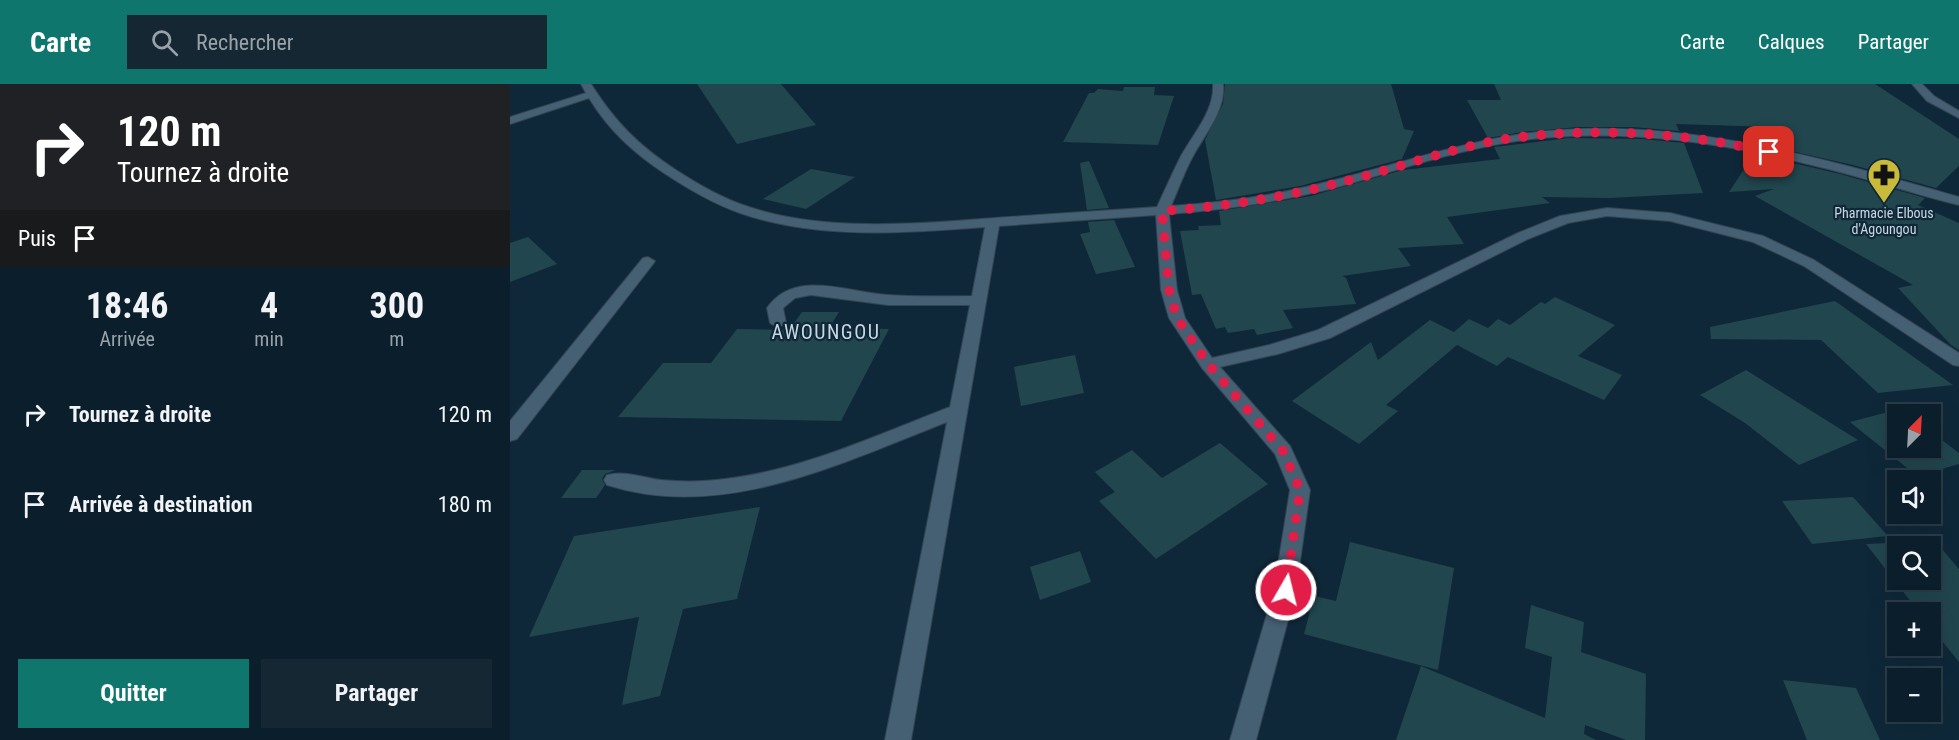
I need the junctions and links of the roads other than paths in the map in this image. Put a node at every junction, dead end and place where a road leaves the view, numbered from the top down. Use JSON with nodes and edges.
{"nodes":[{"id":1,"x":1218,"y":84,"type":"edge"},
{"id":2,"x":1917,"y":84,"type":"edge"},
{"id":3,"x":589,"y":89,"type":"edge"},
{"id":4,"x":1959,"y":115,"type":"edge"},
{"id":5,"x":510,"y":122,"type":"edge"},
{"id":6,"x":1959,"y":201,"type":"edge"},
{"id":7,"x":1162,"y":211,"type":"junction"},
{"id":8,"x":993,"y":222,"type":"junction"},
{"id":9,"x":648,"y":261,"type":"dead end"},
{"id":10,"x":978,"y":301,"type":"junction"},
{"id":11,"x":778,"y":323,"type":"dead end"},
{"id":12,"x":1959,"y":361,"type":"edge"},
{"id":13,"x":1208,"y":364,"type":"junction"},
{"id":14,"x":958,"y":411,"type":"junction"},
{"id":15,"x":510,"y":434,"type":"edge"},
{"id":16,"x":614,"y":480,"type":"dead end"},
{"id":17,"x":898,"y":740,"type":"edge"},
{"id":18,"x":1243,"y":740,"type":"edge"}],
"edges":[{"from":1,"to":7,"type":"street"},
{"from":2,"to":4,"type":"street"},
{"from":3,"to":5,"type":"street"},
{"from":3,"to":8,"type":"street"},
{"from":6,"to":7,"type":"street"},
{"from":7,"to":8,"type":"street"},
{"from":7,"to":13,"type":"street"},
{"from":8,"to":10,"type":"street"},
{"from":9,"to":15,"type":"street"},
{"from":10,"to":11,"type":"street"},
{"from":10,"to":14,"type":"street"},
{"from":12,"to":13,"type":"street"},
{"from":13,"to":18,"type":"street"},
{"from":14,"to":16,"type":"street"},
{"from":14,"to":17,"type":"street"}]}
